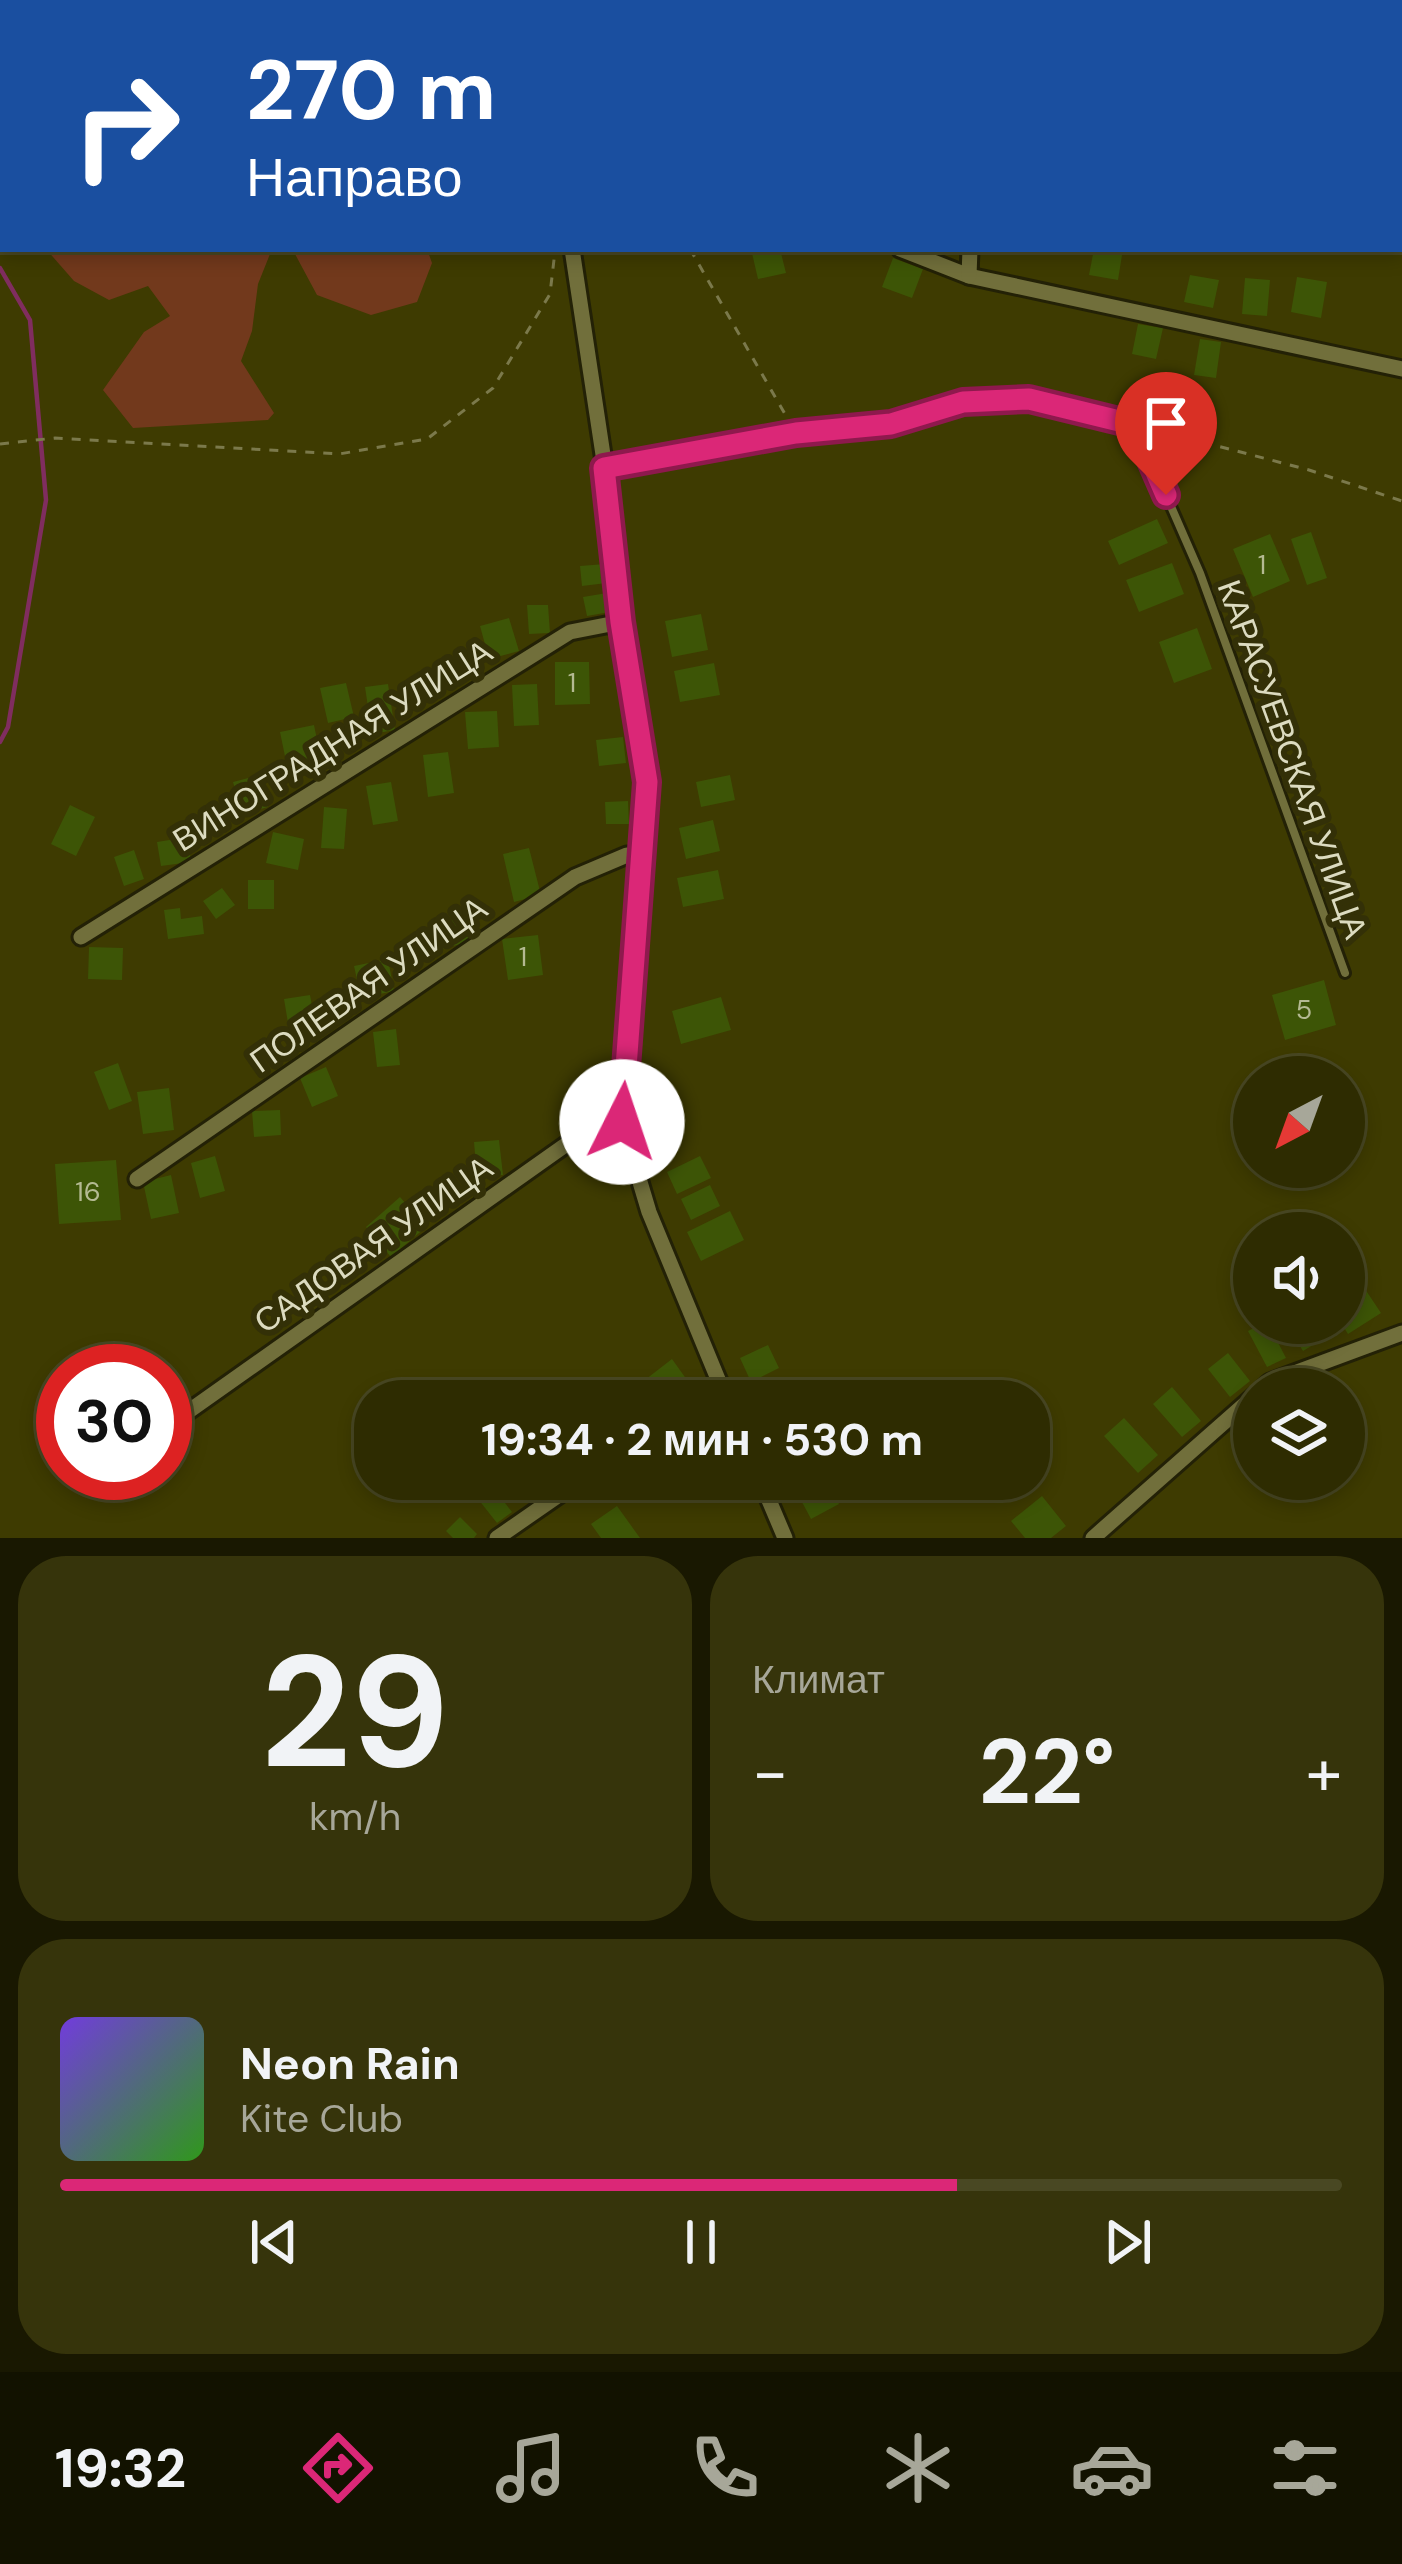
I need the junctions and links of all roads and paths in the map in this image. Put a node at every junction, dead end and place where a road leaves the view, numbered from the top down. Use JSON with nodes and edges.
{"nodes":[{"id":1,"x":556,"y":252,"type":"edge"},
{"id":2,"x":572,"y":252,"type":"edge"},
{"id":3,"x":691,"y":252,"type":"edge"},
{"id":4,"x":908,"y":252,"type":"edge"},
{"id":5,"x":970,"y":252,"type":"edge"},
{"id":6,"x":969,"y":276,"type":"junction"},
{"id":7,"x":1402,"y":369,"type":"edge"},
{"id":8,"x":1152,"y":429,"type":"junction"},
{"id":9,"x":796,"y":433,"type":"junction"},
{"id":10,"x":0,"y":444,"type":"edge"},
{"id":11,"x":604,"y":468,"type":"junction"},
{"id":12,"x":1402,"y":502,"type":"edge"},
{"id":13,"x":621,"y":622,"type":"junction"},
{"id":14,"x":641,"y":858,"type":"junction"},
{"id":15,"x":81,"y":937,"type":"dead end"},
{"id":16,"x":1345,"y":973,"type":"dead end"},
{"id":17,"x":622,"y":1122,"type":"junction"},
{"id":18,"x":137,"y":1179,"type":"dead end"},
{"id":19,"x":1402,"y":1333,"type":"edge"},
{"id":20,"x":1308,"y":1368,"type":"edge"},
{"id":21,"x":718,"y":1380,"type":"edge"},
{"id":22,"x":192,"y":1409,"type":"edge"},
{"id":23,"x":1233,"y":1415,"type":"edge"},
{"id":24,"x":552,"y":1500,"type":"edge"},
{"id":25,"x":769,"y":1500,"type":"edge"},
{"id":26,"x":497,"y":1538,"type":"edge"},
{"id":27,"x":785,"y":1538,"type":"edge"},
{"id":28,"x":1093,"y":1538,"type":"edge"}],
"edges":[{"from":1,"to":10,"type":"path"},
{"from":2,"to":11,"type":"street"},
{"from":3,"to":9,"type":"path"},
{"from":4,"to":6,"type":"street"},
{"from":5,"to":6,"type":"street"},
{"from":6,"to":7,"type":"street"},
{"from":8,"to":9,"type":"street"},
{"from":8,"to":12,"type":"path"},
{"from":8,"to":16,"type":"lane","name":"КАРАСУЕВСКАЯ УЛИЦА"},
{"from":9,"to":11,"type":"street"},
{"from":11,"to":13,"type":"street"},
{"from":13,"to":14,"type":"street"},
{"from":13,"to":15,"type":"street","name":"ВИНОГРАДНАЯ УЛИЦА"},
{"from":14,"to":17,"type":"street"},
{"from":14,"to":18,"type":"street","name":"ПОЛЕВАЯ УЛИЦА"},
{"from":17,"to":21,"type":"street"},
{"from":17,"to":22,"type":"street","name":"САДОВАЯ УЛИЦА"},
{"from":19,"to":20,"type":"street"},
{"from":23,"to":28,"type":"street"},
{"from":24,"to":26,"type":"street"},
{"from":25,"to":27,"type":"street"}]}
